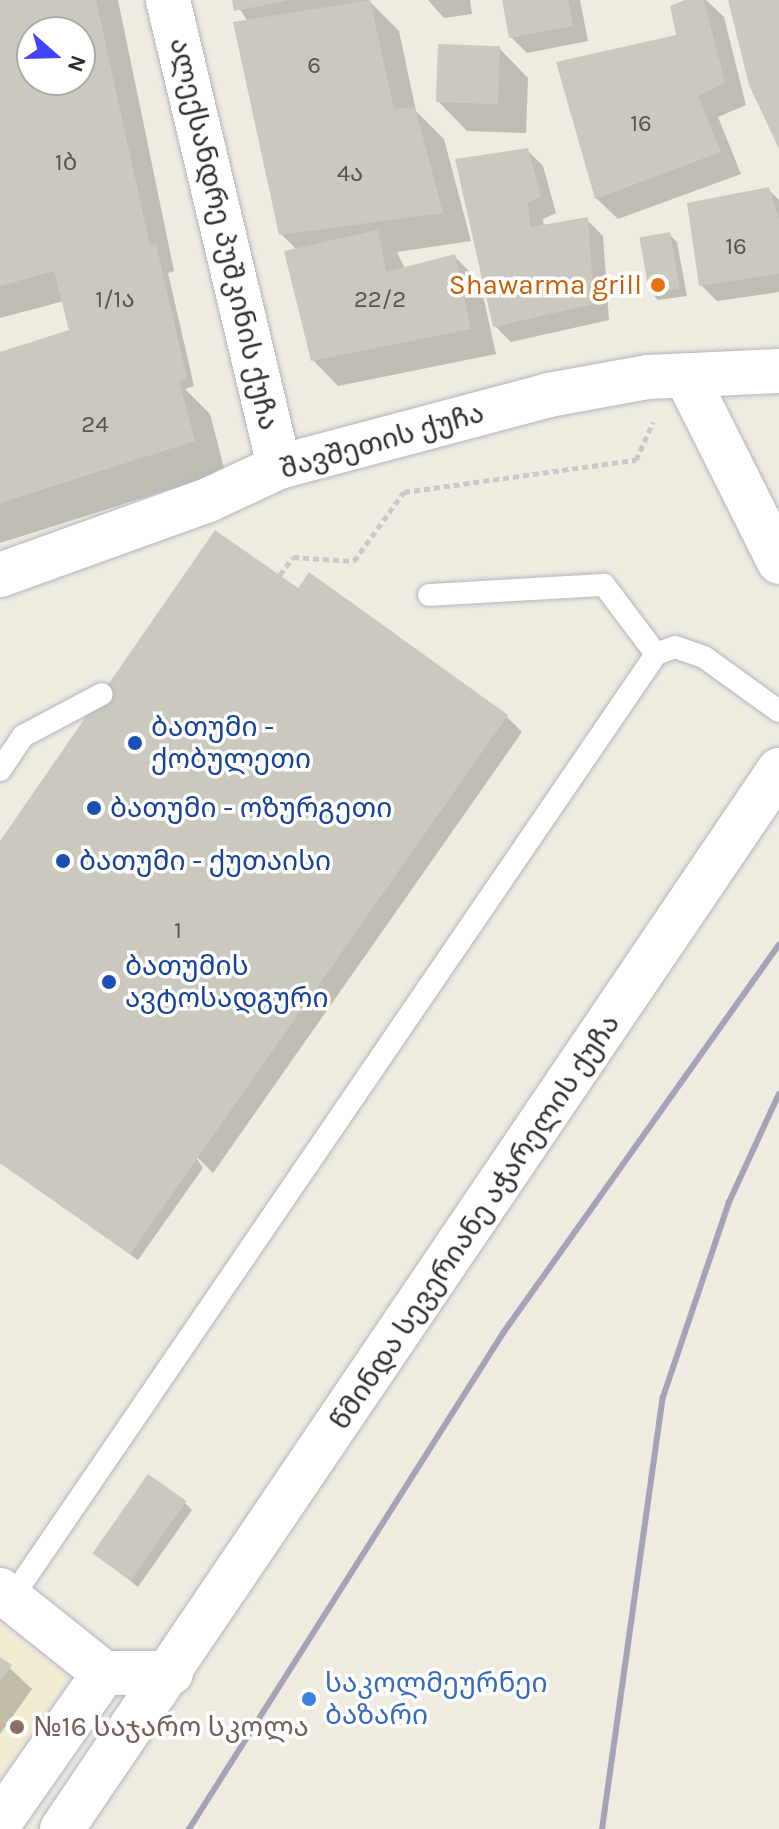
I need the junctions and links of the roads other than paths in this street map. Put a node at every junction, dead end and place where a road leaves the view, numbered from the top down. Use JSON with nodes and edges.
{"nodes":[{"id":1,"x":168,"y":0,"type":"edge"},
{"id":2,"x":779,"y":371,"type":"edge"},
{"id":3,"x":686,"y":376,"type":"junction"},
{"id":4,"x":279,"y":467,"type":"junction"},
{"id":5,"x":779,"y":562,"type":"edge"},
{"id":6,"x":0,"y":575,"type":"edge"},
{"id":7,"x":429,"y":595,"type":"dead end"},
{"id":8,"x":656,"y":654,"type":"junction"},
{"id":9,"x":102,"y":694,"type":"dead end"},
{"id":10,"x":779,"y":711,"type":"edge"},
{"id":11,"x":0,"y":770,"type":"edge"},
{"id":12,"x":779,"y":770,"type":"edge"},
{"id":13,"x":6,"y":1595,"type":"edge"},
{"id":14,"x":104,"y":1673,"type":"junction"},
{"id":15,"x":171,"y":1673,"type":"junction"},
{"id":16,"x":0,"y":1822,"type":"edge"},
{"id":17,"x":62,"y":1829,"type":"edge"}],
"edges":[{"from":1,"to":4,"type":"main road","name":"ალექსანდრე პუშკინის ქუჩა"},
{"from":2,"to":3,"type":"main road","name":"შავშეთის ქუჩა"},
{"from":3,"to":4,"type":"main road","name":"შავშეთის ქუჩა"},
{"from":3,"to":5,"type":"main road"},
{"from":4,"to":6,"type":"main road","name":"შავშეთის ქუჩა"},
{"from":7,"to":8,"type":"lane"},
{"from":8,"to":10,"type":"lane"},
{"from":8,"to":13,"type":"lane"},
{"from":9,"to":11,"type":"lane"},
{"from":12,"to":15,"type":"main road","name":"წმინდა სევერიანე აჭარელის ქუჩა"},
{"from":13,"to":14,"type":"main road"},
{"from":14,"to":15,"type":"main road"},
{"from":14,"to":16,"type":"main road"},
{"from":15,"to":17,"type":"main road","name":"წმინდა სევერიანე აჭარელის ქუჩა"}]}
